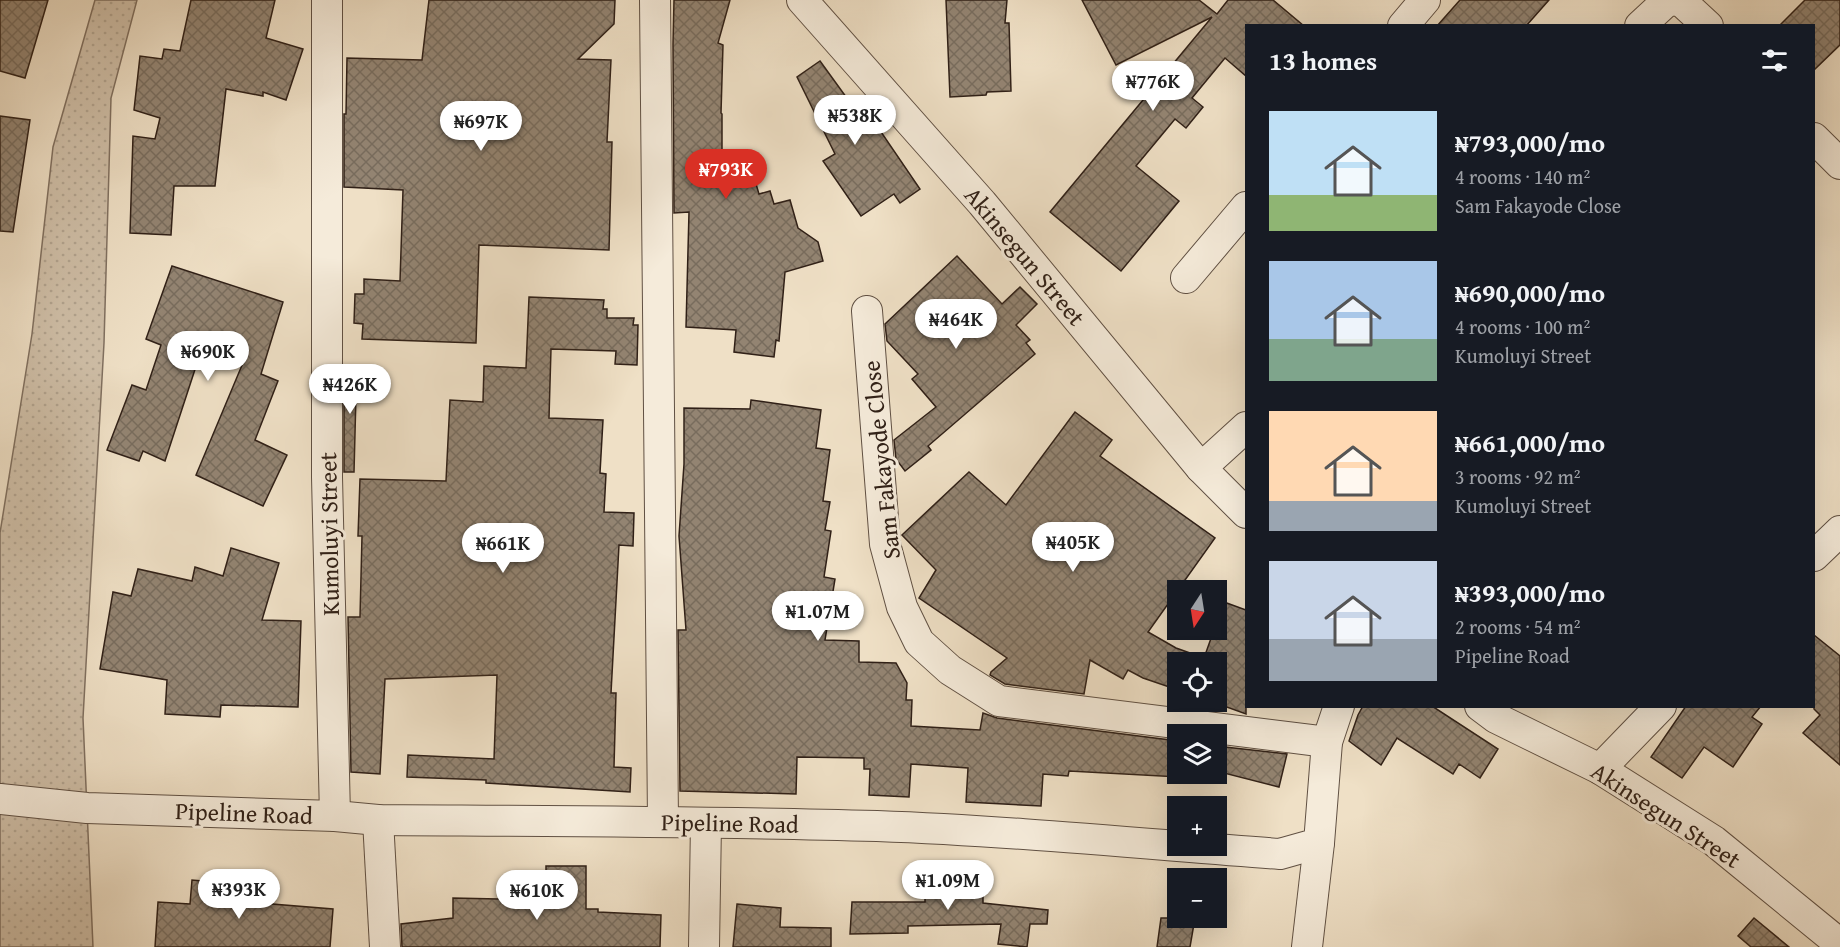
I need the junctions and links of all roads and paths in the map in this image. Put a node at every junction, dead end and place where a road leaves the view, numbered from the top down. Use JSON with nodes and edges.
{"nodes":[{"id":1,"x":327,"y":0,"type":"edge"},
{"id":2,"x":655,"y":0,"type":"edge"},
{"id":3,"x":802,"y":0,"type":"edge"},
{"id":4,"x":1425,"y":0,"type":"edge"},
{"id":5,"x":1405,"y":24,"type":"edge"},
{"id":6,"x":1643,"y":24,"type":"edge"},
{"id":7,"x":1706,"y":24,"type":"edge"},
{"id":8,"x":1815,"y":139,"type":"edge"},
{"id":9,"x":1840,"y":164,"type":"edge"},
{"id":10,"x":1245,"y":208,"type":"edge"},
{"id":11,"x":1186,"y":278,"type":"dead end"},
{"id":12,"x":867,"y":311,"type":"dead end"},
{"id":13,"x":1245,"y":428,"type":"edge"},
{"id":14,"x":1201,"y":468,"type":"junction"},
{"id":15,"x":1245,"y":512,"type":"edge"},
{"id":16,"x":1840,"y":531,"type":"edge"},
{"id":17,"x":1815,"y":555,"type":"edge"},
{"id":18,"x":1338,"y":708,"type":"edge"},
{"id":19,"x":1483,"y":708,"type":"edge"},
{"id":20,"x":1659,"y":708,"type":"edge"},
{"id":21,"x":1327,"y":742,"type":"junction"},
{"id":22,"x":1600,"y":769,"type":"junction"},
{"id":23,"x":0,"y":800,"type":"edge"},
{"id":24,"x":335,"y":816,"type":"junction"},
{"id":25,"x":378,"y":820,"type":"junction"},
{"id":26,"x":663,"y":821,"type":"junction"},
{"id":27,"x":706,"y":823,"type":"junction"},
{"id":28,"x":1318,"y":843,"type":"junction"},
{"id":29,"x":1840,"y":944,"type":"edge"},
{"id":30,"x":385,"y":947,"type":"edge"},
{"id":31,"x":705,"y":947,"type":"edge"},
{"id":32,"x":1307,"y":947,"type":"edge"}],
"edges":[{"from":1,"to":24,"type":"street","name":"Kumoluyi Street"},
{"from":2,"to":26,"type":"street"},
{"from":3,"to":14,"type":"street","name":"Akinsegun Street"},
{"from":4,"to":5,"type":"street"},
{"from":6,"to":7,"type":"street"},
{"from":8,"to":9,"type":"street"},
{"from":10,"to":11,"type":"street"},
{"from":12,"to":21,"type":"street","name":"Sam Fakayode Close"},
{"from":13,"to":14,"type":"street"},
{"from":14,"to":15,"type":"street","name":"Akinsegun Street"},
{"from":16,"to":17,"type":"street"},
{"from":18,"to":21,"type":"street"},
{"from":19,"to":22,"type":"street","name":"Akinsegun Street"},
{"from":20,"to":22,"type":"street"},
{"from":21,"to":28,"type":"street"},
{"from":22,"to":29,"type":"street","name":"Akinsegun Street"},
{"from":23,"to":24,"type":"street","name":"Pipeline Road"},
{"from":24,"to":25,"type":"street","name":"Pipeline Road"},
{"from":25,"to":26,"type":"street","name":"Pipeline Road"},
{"from":25,"to":30,"type":"street"},
{"from":26,"to":27,"type":"street","name":"Pipeline Road"},
{"from":27,"to":28,"type":"street","name":"Pipeline Road"},
{"from":27,"to":31,"type":"street"},
{"from":28,"to":32,"type":"street"}]}
